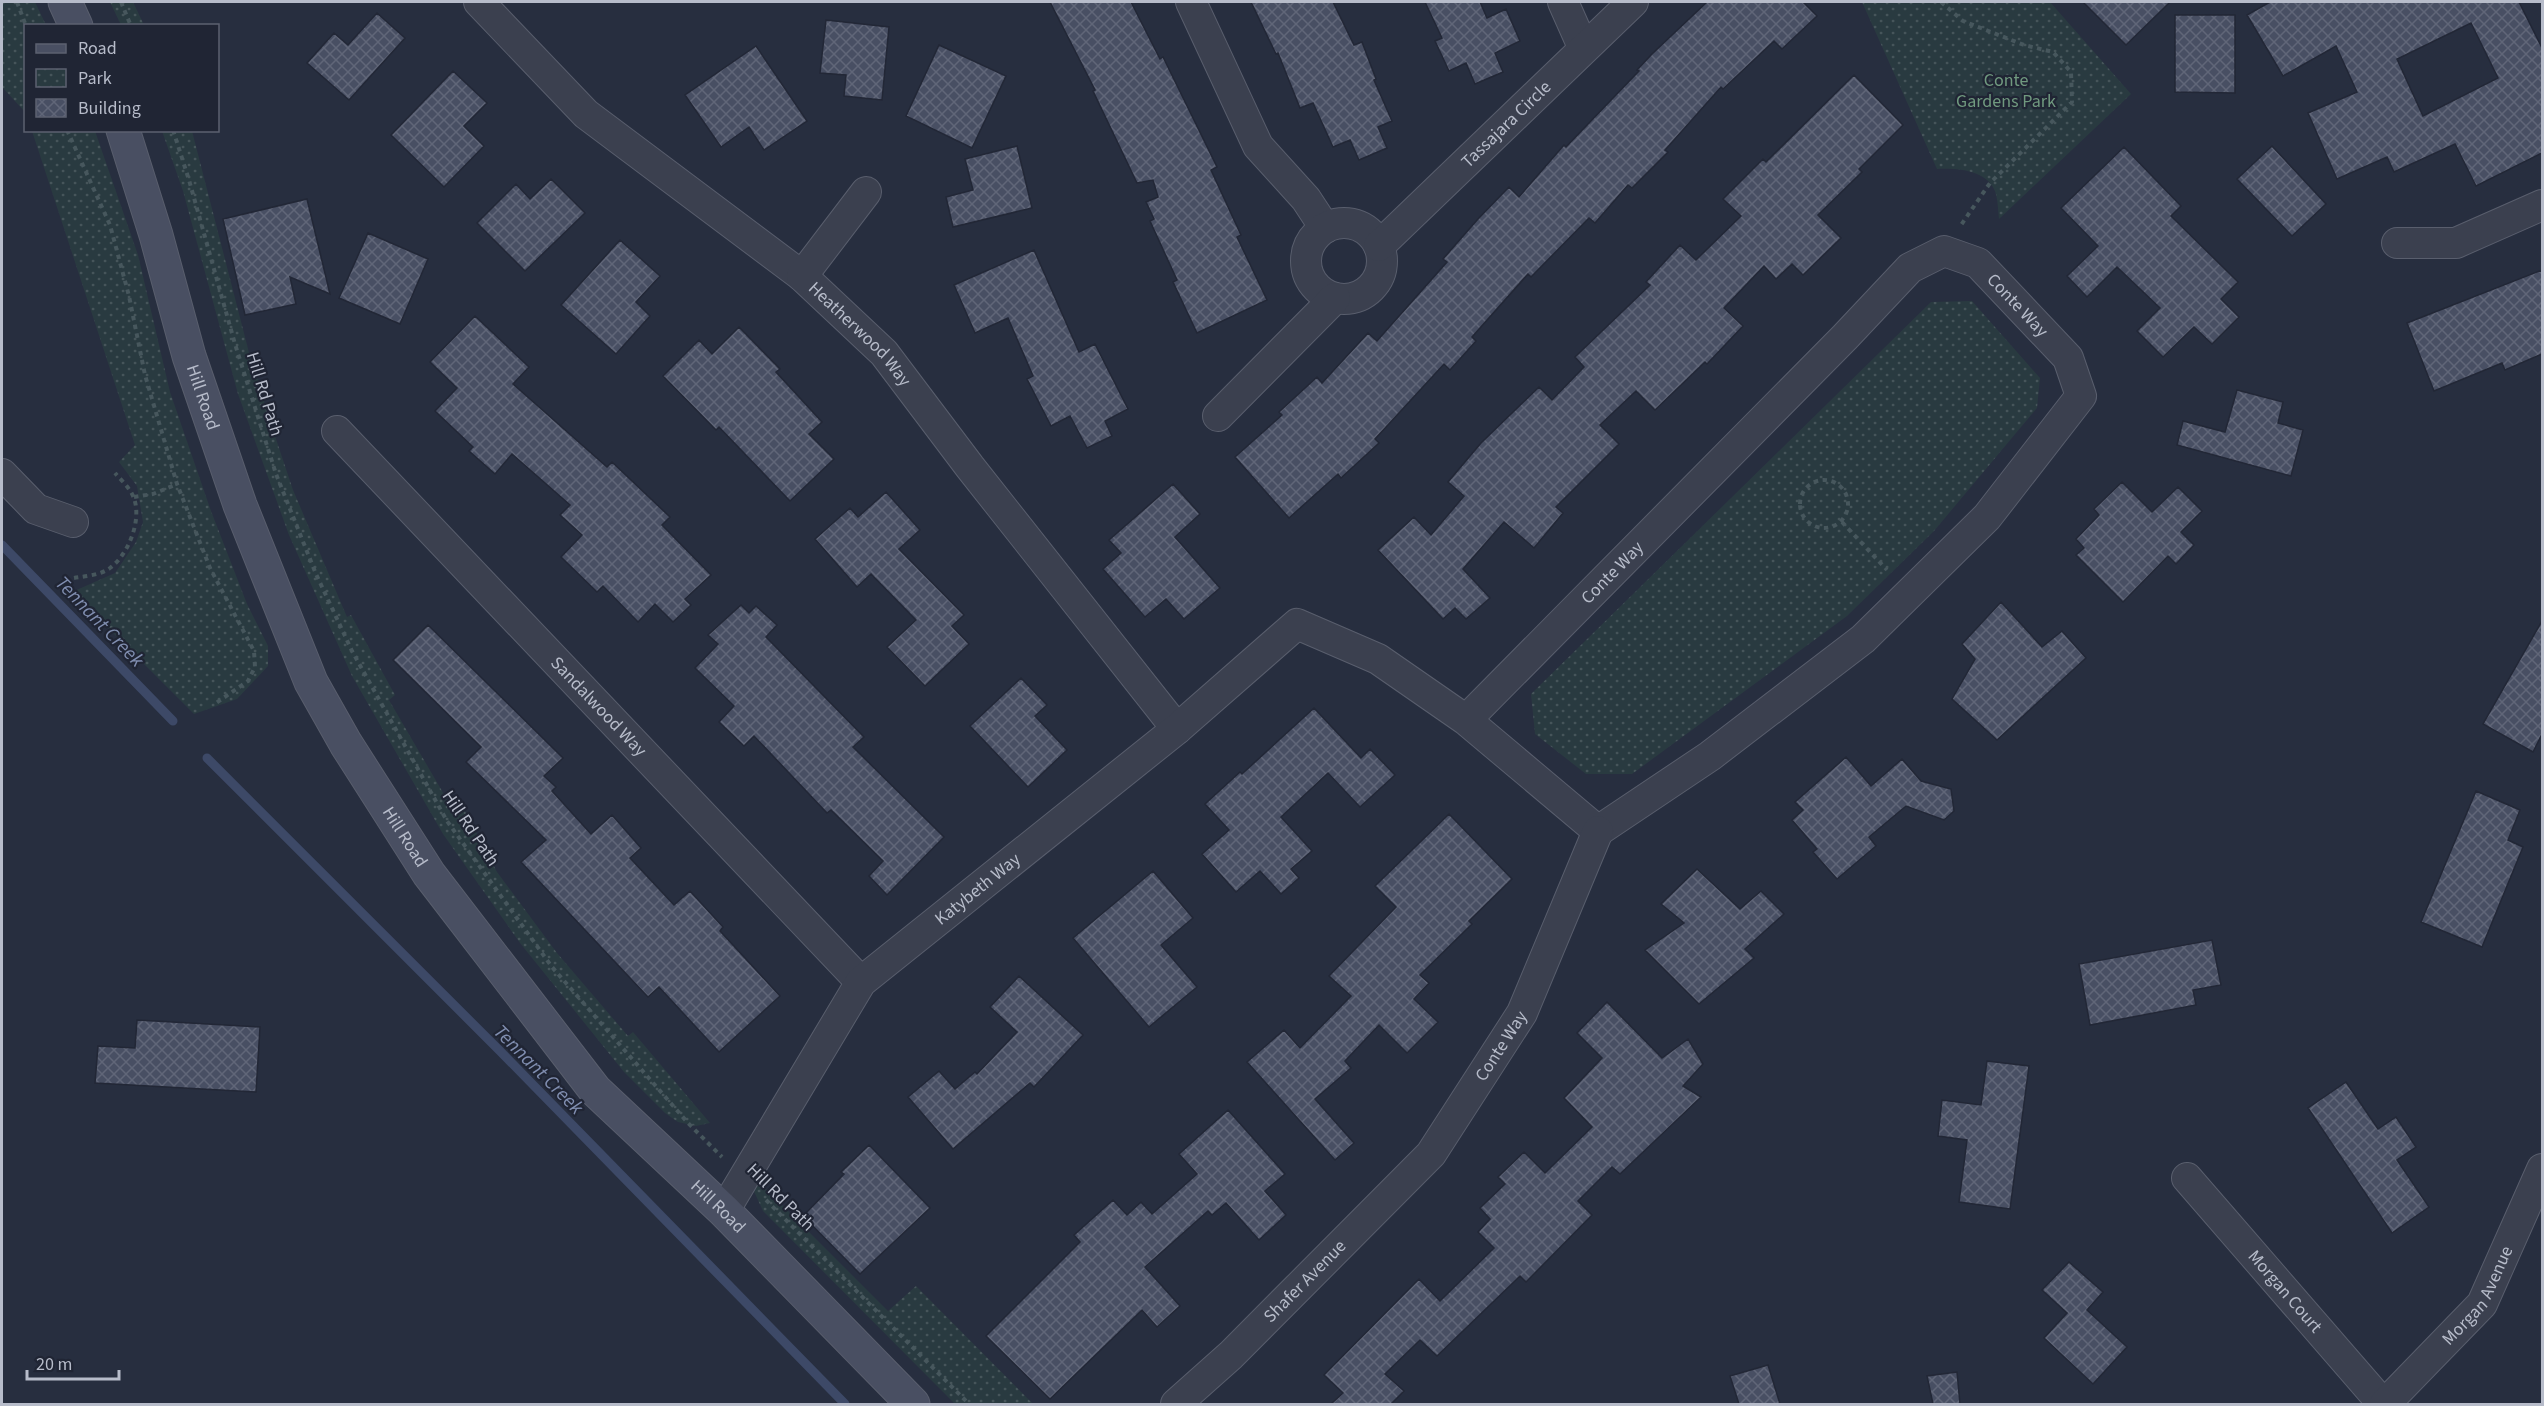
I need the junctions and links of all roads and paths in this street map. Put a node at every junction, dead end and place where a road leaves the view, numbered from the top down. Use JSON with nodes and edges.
{"nodes":[{"id":1,"x":17,"y":2,"type":"edge"},
{"id":2,"x":65,"y":2,"type":"edge"},
{"id":3,"x":121,"y":2,"type":"edge"},
{"id":4,"x":479,"y":2,"type":"edge"},
{"id":5,"x":1191,"y":2,"type":"edge"},
{"id":6,"x":1563,"y":2,"type":"edge"},
{"id":7,"x":1633,"y":2,"type":"edge"},
{"id":8,"x":1941,"y":2,"type":"edge"},
{"id":9,"x":25,"y":24,"type":"edge"},
{"id":10,"x":75,"y":24,"type":"edge"},
{"id":11,"x":130,"y":24,"type":"edge"},
{"id":12,"x":1584,"y":47,"type":"junction"},
{"id":13,"x":68,"y":132,"type":"edge"},
{"id":14,"x":124,"y":132,"type":"edge"},
{"id":15,"x":174,"y":132,"type":"edge"},
{"id":16,"x":866,"y":192,"type":"dead end"},
{"id":17,"x":2542,"y":206,"type":"edge"},
{"id":18,"x":1324,"y":228,"type":"junction"},
{"id":19,"x":2397,"y":243,"type":"dead end"},
{"id":20,"x":1379,"y":246,"type":"junction"},
{"id":21,"x":1944,"y":251,"type":"junction"},
{"id":22,"x":802,"y":276,"type":"junction"},
{"id":23,"x":1335,"y":298,"type":"junction"},
{"id":24,"x":1218,"y":416,"type":"dead end"},
{"id":25,"x":337,"y":431,"type":"dead end"},
{"id":26,"x":115,"y":473,"type":"dead end"},
{"id":27,"x":2,"y":474,"type":"edge"},
{"id":28,"x":177,"y":484,"type":"junction"},
{"id":29,"x":134,"y":498,"type":"junction"},
{"id":30,"x":73,"y":522,"type":"dead end"},
{"id":31,"x":1842,"y":522,"type":"junction"},
{"id":32,"x":1887,"y":570,"type":"dead end"},
{"id":33,"x":74,"y":578,"type":"dead end"},
{"id":34,"x":216,"y":703,"type":"dead end"},
{"id":35,"x":1466,"y":720,"type":"junction"},
{"id":36,"x":1177,"y":729,"type":"junction"},
{"id":37,"x":1598,"y":831,"type":"junction"},
{"id":38,"x":861,"y":982,"type":"junction"},
{"id":39,"x":1431,"y":1154,"type":"joint"},
{"id":40,"x":730,"y":1165,"type":"dead end"},
{"id":41,"x":2542,"y":1169,"type":"edge"},
{"id":42,"x":2187,"y":1178,"type":"dead end"},
{"id":43,"x":764,"y":1199,"type":"dead end"},
{"id":44,"x":724,"y":1210,"type":"junction"},
{"id":45,"x":913,"y":1404,"type":"edge"},
{"id":46,"x":969,"y":1404,"type":"edge"},
{"id":47,"x":1176,"y":1404,"type":"edge"},
{"id":48,"x":2384,"y":1404,"type":"edge"}],
"edges":[{"from":1,"to":9,"type":"path"},
{"from":2,"to":10,"type":"main road"},
{"from":3,"to":11,"type":"path"},
{"from":4,"to":22,"type":"street","name":"Heatherwood Way"},
{"from":5,"to":18,"type":"street"},
{"from":6,"to":12,"type":"street"},
{"from":7,"to":12,"type":"street","name":"Tassajara Circle"},
{"from":8,"to":21,"type":"path"},
{"from":12,"to":20,"type":"street","name":"Tassajara Circle"},
{"from":13,"to":28,"type":"path"},
{"from":14,"to":44,"type":"main road","name":"Hill Road"},
{"from":15,"to":40,"type":"path","name":"Hill Rd Path"},
{"from":16,"to":22,"type":"street"},
{"from":17,"to":19,"type":"street"},
{"from":18,"to":20,"type":"street"},
{"from":18,"to":23,"type":"street"},
{"from":20,"to":23,"type":"street"},
{"from":21,"to":35,"type":"street","name":"Conte Way"},
{"from":21,"to":37,"type":"street","name":"Conte Way"},
{"from":22,"to":36,"type":"street","name":"Heatherwood Way"},
{"from":23,"to":24,"type":"street"},
{"from":25,"to":38,"type":"street","name":"Sandalwood Way"},
{"from":26,"to":29,"type":"path"},
{"from":27,"to":30,"type":"street"},
{"from":28,"to":29,"type":"path"},
{"from":28,"to":34,"type":"path"},
{"from":29,"to":33,"type":"path"},
{"from":31,"to":31,"type":"path"},
{"from":31,"to":32,"type":"path"},
{"from":35,"to":36,"type":"street","name":"Katybeth Way"},
{"from":35,"to":37,"type":"street"},
{"from":36,"to":38,"type":"street","name":"Katybeth Way"},
{"from":37,"to":39,"type":"street","name":"Conte Way"},
{"from":38,"to":44,"type":"street","name":"Katybeth Way"},
{"from":39,"to":47,"type":"street","name":"Shafer Avenue"},
{"from":41,"to":48,"type":"street","name":"Morgan Avenue"},
{"from":42,"to":48,"type":"street","name":"Morgan Court"},
{"from":43,"to":46,"type":"path","name":"Hill Rd Path"},
{"from":44,"to":45,"type":"main road","name":"Hill Road"}]}
